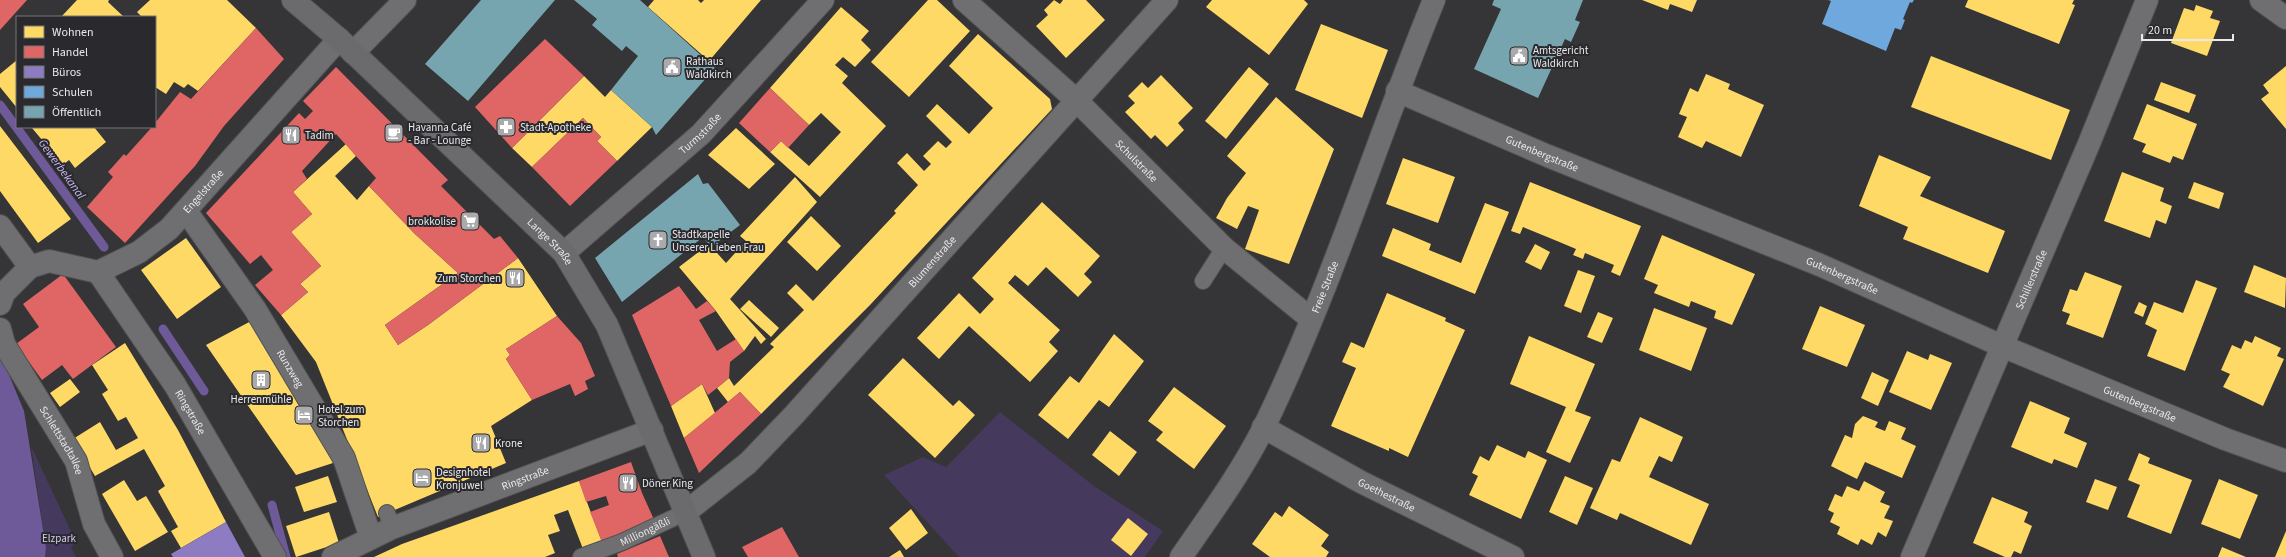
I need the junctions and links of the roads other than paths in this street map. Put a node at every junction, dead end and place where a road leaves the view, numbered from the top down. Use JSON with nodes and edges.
{"nodes":[{"id":1,"x":293,"y":0,"type":"edge"},
{"id":2,"x":405,"y":0,"type":"edge"},
{"id":3,"x":823,"y":0,"type":"edge"},
{"id":4,"x":964,"y":0,"type":"edge"},
{"id":5,"x":1434,"y":0,"type":"edge"},
{"id":6,"x":2147,"y":0,"type":"edge"},
{"id":7,"x":2261,"y":0,"type":"edge"},
{"id":8,"x":1162,"y":2,"type":"edge"},
{"id":9,"x":2286,"y":18,"type":"edge"},
{"id":10,"x":346,"y":46,"type":"junction"},
{"id":11,"x":1397,"y":91,"type":"junction"},
{"id":12,"x":1076,"y":100,"type":"junction"},
{"id":13,"x":186,"y":211,"type":"junction"},
{"id":14,"x":0,"y":226,"type":"edge"},
{"id":15,"x":1224,"y":248,"type":"junction"},
{"id":16,"x":564,"y":253,"type":"junction"},
{"id":17,"x":30,"y":267,"type":"junction"},
{"id":18,"x":98,"y":272,"type":"junction"},
{"id":19,"x":1203,"y":281,"type":"dead end"},
{"id":20,"x":0,"y":304,"type":"edge"},
{"id":21,"x":1311,"y":319,"type":"junction"},
{"id":22,"x":0,"y":329,"type":"edge"},
{"id":23,"x":2002,"y":346,"type":"junction"},
{"id":24,"x":1263,"y":427,"type":"junction"},
{"id":25,"x":652,"y":430,"type":"junction"},
{"id":26,"x":2286,"y":461,"type":"edge"},
{"id":27,"x":686,"y":512,"type":"junction"},
{"id":28,"x":372,"y":538,"type":"junction"},
{"id":29,"x":112,"y":557,"type":"edge"},
{"id":30,"x":275,"y":557,"type":"edge"},
{"id":31,"x":333,"y":557,"type":"edge"},
{"id":32,"x":581,"y":557,"type":"edge"},
{"id":33,"x":704,"y":557,"type":"edge"},
{"id":34,"x":1181,"y":557,"type":"edge"},
{"id":35,"x":1513,"y":557,"type":"edge"},
{"id":36,"x":1912,"y":557,"type":"edge"}],
"edges":[{"from":1,"to":10,"type":"street","name":"Lange Straße"},
{"from":2,"to":10,"type":"street","name":"Engelstraße"},
{"from":3,"to":16,"type":"street","name":"Turmstraße"},
{"from":4,"to":12,"type":"street","name":"Schulstraße"},
{"from":5,"to":11,"type":"street","name":"Freie Straße"},
{"from":6,"to":23,"type":"street","name":"Schillerstraße"},
{"from":7,"to":9,"type":"street"},
{"from":8,"to":12,"type":"street","name":"Blumenstraße"},
{"from":10,"to":13,"type":"street","name":"Engelstraße"},
{"from":10,"to":16,"type":"street","name":"Lange Straße"},
{"from":11,"to":21,"type":"street","name":"Freie Straße"},
{"from":11,"to":23,"type":"street","name":"Gutenbergstraße"},
{"from":12,"to":15,"type":"street","name":"Schulstraße"},
{"from":12,"to":27,"type":"street","name":"Blumenstraße"},
{"from":13,"to":18,"type":"street","name":"Engelstraße"},
{"from":13,"to":28,"type":"street","name":"Runzweg"},
{"from":14,"to":17,"type":"street"},
{"from":15,"to":19,"type":"lane"},
{"from":15,"to":21,"type":"street","name":"Schulstraße"},
{"from":16,"to":25,"type":"street","name":"Lange Straße"},
{"from":17,"to":18,"type":"street"},
{"from":17,"to":20,"type":"street"},
{"from":18,"to":30,"type":"street","name":"Ringstraße"},
{"from":21,"to":24,"type":"street","name":"Freie Straße"},
{"from":22,"to":29,"type":"street","name":"Schlettstadtallee"},
{"from":23,"to":26,"type":"street","name":"Gutenbergstraße"},
{"from":23,"to":36,"type":"street","name":"Schillerstraße"},
{"from":24,"to":34,"type":"street","name":"Freie Straße"},
{"from":24,"to":35,"type":"street","name":"Goethestraße"},
{"from":25,"to":27,"type":"street","name":"Lange Straße"},
{"from":25,"to":28,"type":"street","name":"Ringstraße"},
{"from":27,"to":32,"type":"lane","name":"Milliongäßli"},
{"from":27,"to":33,"type":"street","name":"Lange Straße"},
{"from":28,"to":31,"type":"street","name":"Ringstraße"}]}
